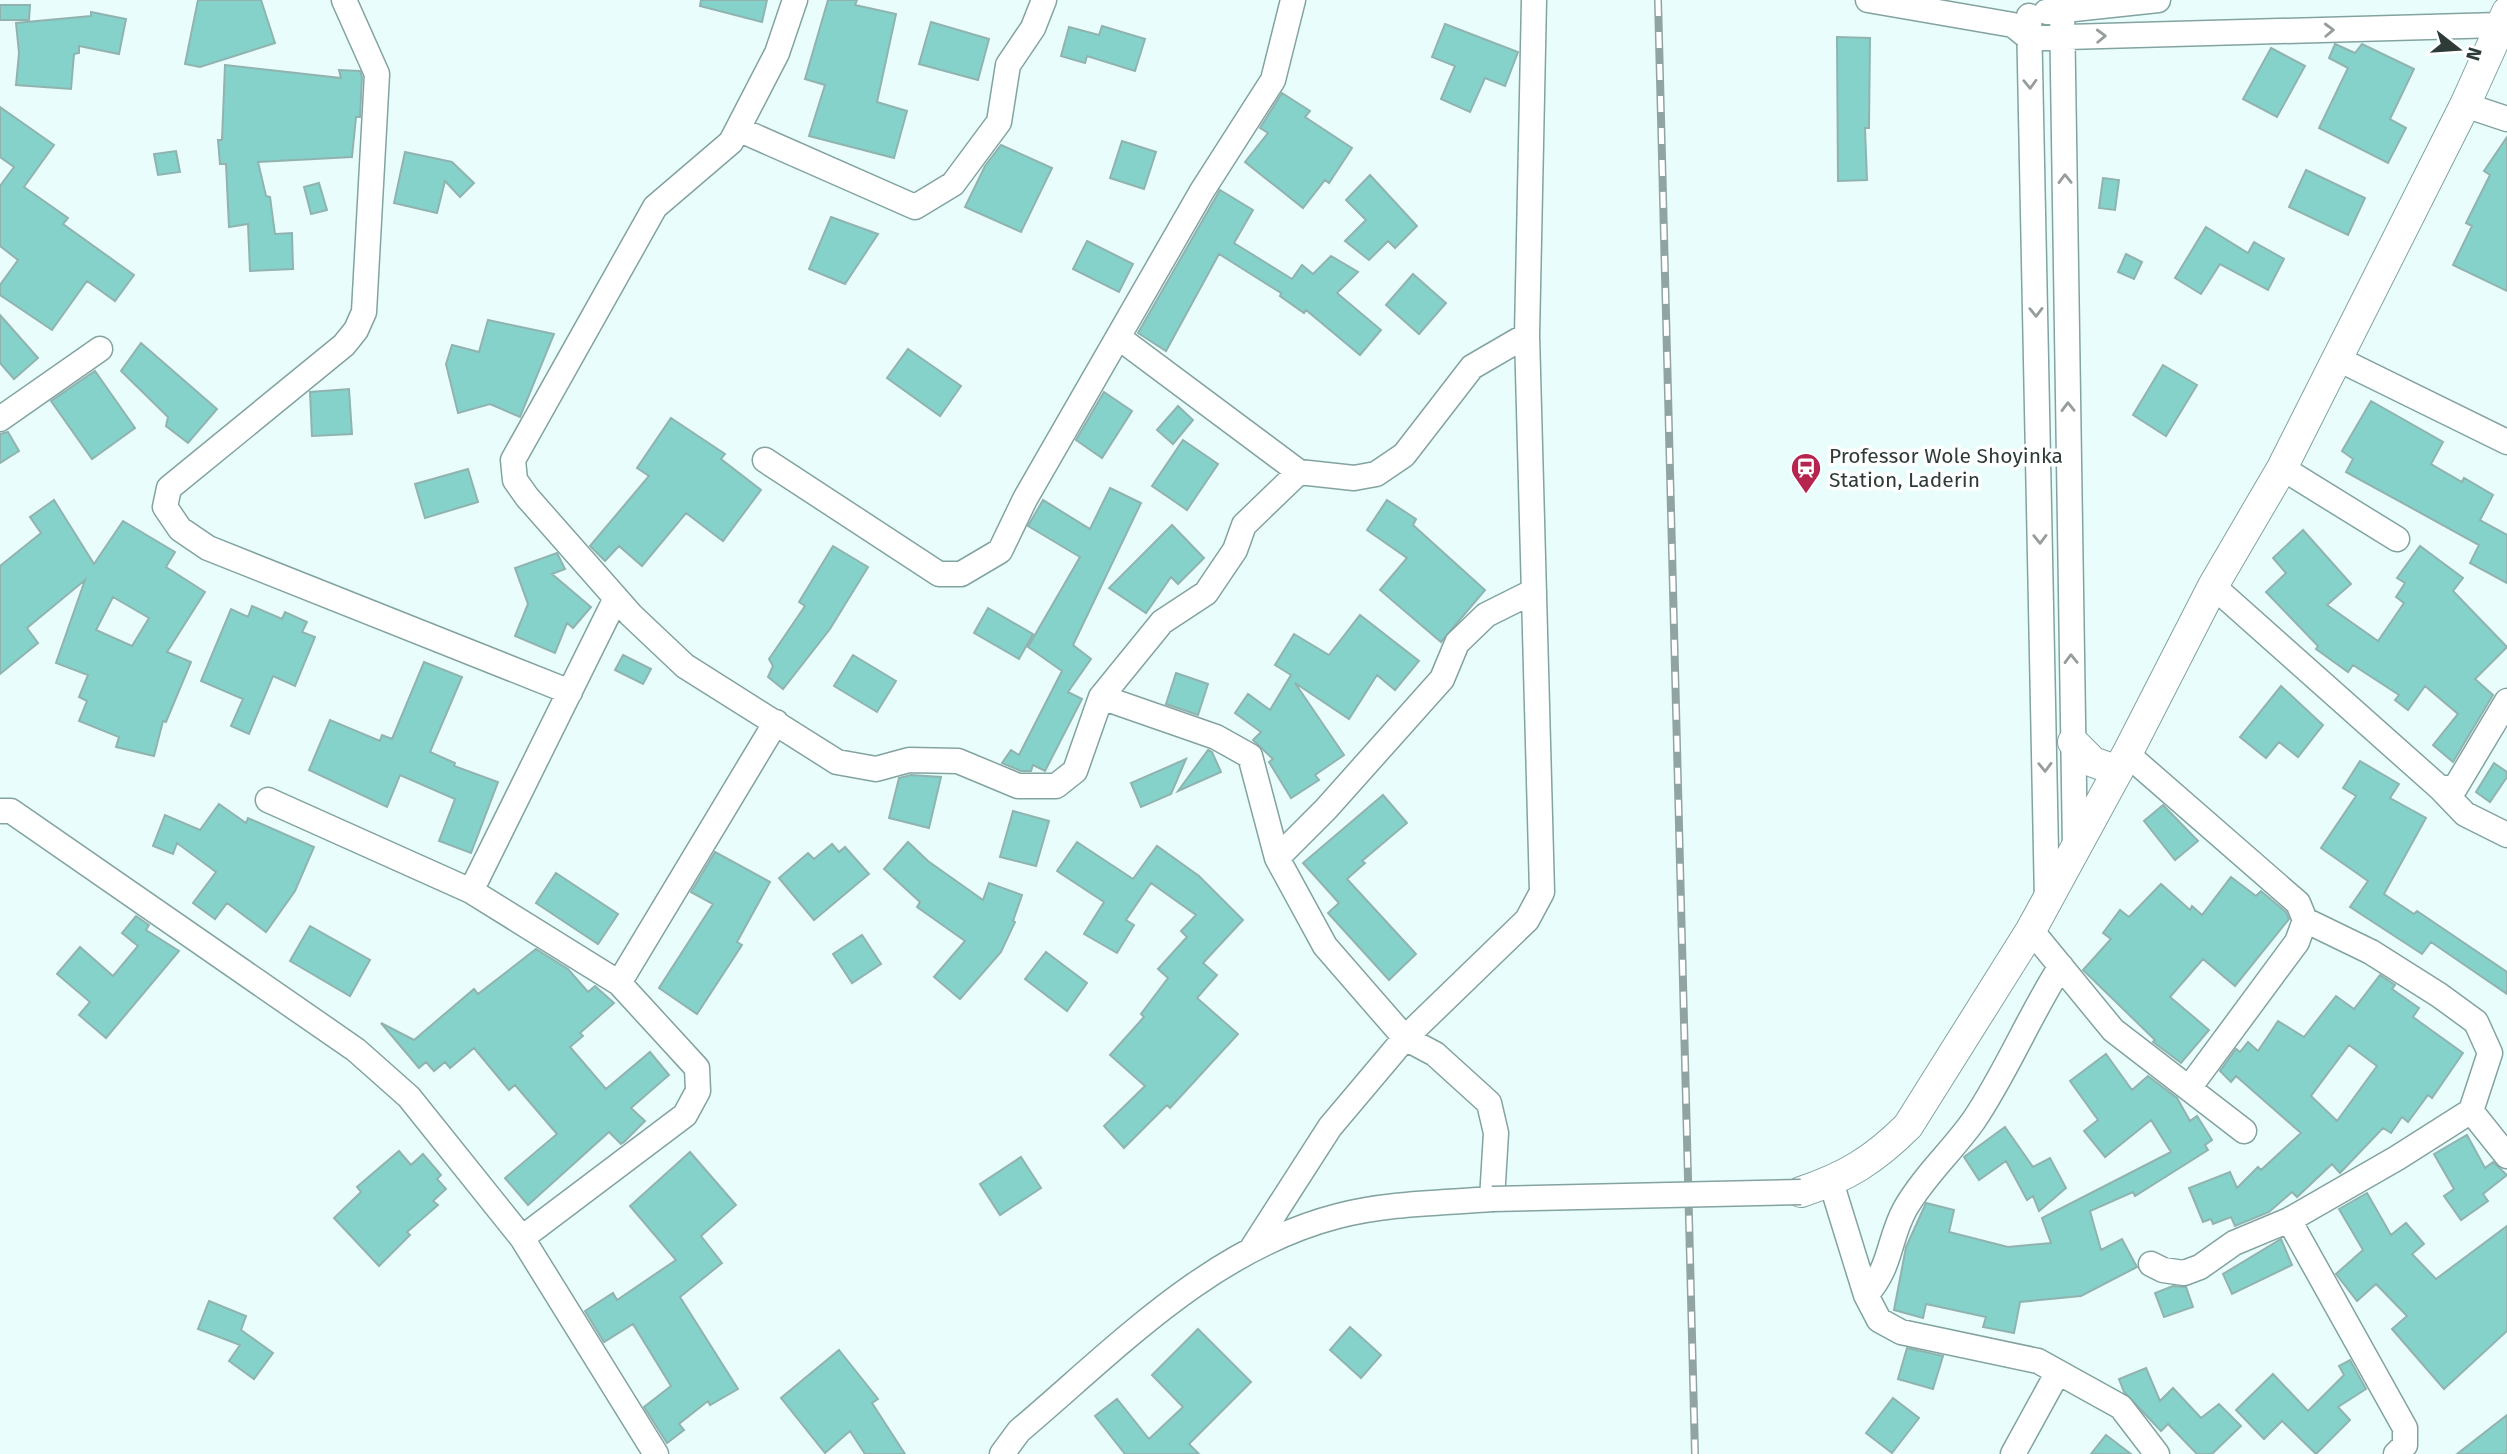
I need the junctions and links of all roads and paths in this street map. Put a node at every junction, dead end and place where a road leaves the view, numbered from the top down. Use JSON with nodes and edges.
{"nodes":[{"id":1,"x":344,"y":0,"type":"edge"},
{"id":2,"x":795,"y":0,"type":"edge"},
{"id":3,"x":1044,"y":0,"type":"edge"},
{"id":4,"x":1293,"y":0,"type":"edge"},
{"id":5,"x":1534,"y":0,"type":"edge"},
{"id":6,"x":1868,"y":0,"type":"edge"},
{"id":7,"x":2158,"y":0,"type":"edge"},
{"id":8,"x":2063,"y":8,"type":"junction"},
{"id":9,"x":2503,"y":19,"type":"edge"},
{"id":10,"x":2024,"y":26,"type":"junction"},
{"id":11,"x":2063,"y":37,"type":"junction"},
{"id":12,"x":2465,"y":105,"type":"junction"},
{"id":13,"x":2507,"y":119,"type":"edge"},
{"id":14,"x":738,"y":129,"type":"junction"},
{"id":15,"x":1527,"y":335,"type":"junction"},
{"id":16,"x":1118,"y":338,"type":"junction"},
{"id":17,"x":100,"y":349,"type":"dead end"},
{"id":18,"x":2338,"y":359,"type":"junction"},
{"id":19,"x":0,"y":419,"type":"edge"},
{"id":20,"x":2507,"y":442,"type":"edge"},
{"id":21,"x":765,"y":460,"type":"dead end"},
{"id":22,"x":2281,"y":468,"type":"junction"},
{"id":23,"x":1299,"y":472,"type":"junction"},
{"id":24,"x":2397,"y":539,"type":"dead end"},
{"id":25,"x":2213,"y":586,"type":"junction"},
{"id":26,"x":1534,"y":592,"type":"junction"},
{"id":27,"x":616,"y":598,"type":"junction"},
{"id":28,"x":570,"y":692,"type":"junction"},
{"id":29,"x":2071,"y":695,"type":"junction"},
{"id":30,"x":2043,"y":696,"type":"junction"},
{"id":31,"x":1101,"y":697,"type":"junction"},
{"id":32,"x":2507,"y":701,"type":"edge"},
{"id":33,"x":776,"y":722,"type":"junction"},
{"id":34,"x":2073,"y":742,"type":"junction"},
{"id":35,"x":2122,"y":763,"type":"junction"},
{"id":36,"x":2440,"y":788,"type":"junction"},
{"id":37,"x":268,"y":800,"type":"dead end"},
{"id":38,"x":0,"y":811,"type":"edge"},
{"id":39,"x":2507,"y":835,"type":"edge"},
{"id":40,"x":2075,"y":849,"type":"junction"},
{"id":41,"x":1277,"y":858,"type":"junction"},
{"id":42,"x":471,"y":891,"type":"junction"},
{"id":43,"x":2047,"y":901,"type":"junction"},
{"id":44,"x":2305,"y":920,"type":"junction"},
{"id":45,"x":2031,"y":930,"type":"junction"},
{"id":46,"x":2061,"y":967,"type":"junction"},
{"id":47,"x":619,"y":983,"type":"junction"},
{"id":48,"x":1405,"y":1038,"type":"junction"},
{"id":49,"x":2189,"y":1088,"type":"junction"},
{"id":50,"x":2471,"y":1111,"type":"junction"},
{"id":51,"x":2244,"y":1131,"type":"dead end"},
{"id":52,"x":2507,"y":1156,"type":"edge"},
{"id":53,"x":1831,"y":1182,"type":"junction"},
{"id":54,"x":1801,"y":1192,"type":"joint"},
{"id":55,"x":1492,"y":1199,"type":"junction"},
{"id":56,"x":2290,"y":1220,"type":"junction"},
{"id":57,"x":522,"y":1238,"type":"junction"},
{"id":58,"x":1251,"y":1250,"type":"junction"},
{"id":59,"x":2151,"y":1264,"type":"dead end"},
{"id":60,"x":1866,"y":1295,"type":"junction"},
{"id":61,"x":2058,"y":1372,"type":"junction"},
{"id":62,"x":656,"y":1454,"type":"edge"},
{"id":63,"x":1002,"y":1454,"type":"edge"},
{"id":64,"x":2013,"y":1454,"type":"edge"},
{"id":65,"x":2157,"y":1454,"type":"edge"},
{"id":66,"x":2396,"y":1454,"type":"edge"}],
"edges":[{"from":1,"to":28,"type":"street"},
{"from":2,"to":14,"type":"street"},
{"from":3,"to":14,"type":"street"},
{"from":4,"to":16,"type":"street"},
{"from":5,"to":15,"type":"street"},
{"from":6,"to":10,"type":"street"},
{"from":7,"to":8,"type":"street"},
{"from":8,"to":10,"type":"street"},
{"from":8,"to":11,"type":"street"},
{"from":11,"to":9,"type":"street","one_way":true},
{"from":9,"to":12,"type":"street"},
{"from":10,"to":11,"type":"street"},
{"from":10,"to":30,"type":"street","one_way":true},
{"from":29,"to":11,"type":"street","one_way":true},
{"from":12,"to":13,"type":"street"},
{"from":12,"to":18,"type":"street"},
{"from":14,"to":27,"type":"street"},
{"from":15,"to":23,"type":"street"},
{"from":15,"to":26,"type":"street"},
{"from":16,"to":21,"type":"street"},
{"from":16,"to":23,"type":"street"},
{"from":17,"to":19,"type":"street"},
{"from":18,"to":20,"type":"street"},
{"from":18,"to":22,"type":"street"},
{"from":22,"to":24,"type":"street"},
{"from":22,"to":25,"type":"street"},
{"from":23,"to":31,"type":"street"},
{"from":25,"to":35,"type":"street"},
{"from":25,"to":36,"type":"street"},
{"from":26,"to":41,"type":"street"},
{"from":26,"to":48,"type":"street"},
{"from":27,"to":28,"type":"street"},
{"from":27,"to":33,"type":"street"},
{"from":28,"to":42,"type":"street"},
{"from":29,"to":30,"type":"street"},
{"from":29,"to":34,"type":"street"},
{"from":30,"to":43,"type":"street","one_way":true},
{"from":31,"to":33,"type":"street"},
{"from":31,"to":41,"type":"street"},
{"from":32,"to":36,"type":"street"},
{"from":33,"to":47,"type":"street"},
{"from":34,"to":35,"type":"street"},
{"from":34,"to":40,"type":"street"},
{"from":35,"to":40,"type":"street"},
{"from":35,"to":44,"type":"street"},
{"from":36,"to":39,"type":"street"},
{"from":37,"to":42,"type":"street"},
{"from":38,"to":57,"type":"street"},
{"from":40,"to":43,"type":"street"},
{"from":41,"to":48,"type":"street"},
{"from":42,"to":47,"type":"street"},
{"from":43,"to":45,"type":"street"},
{"from":44,"to":49,"type":"street"},
{"from":44,"to":50,"type":"street"},
{"from":45,"to":46,"type":"street"},
{"from":45,"to":53,"type":"street"},
{"from":46,"to":49,"type":"street"},
{"from":46,"to":60,"type":"street"},
{"from":47,"to":57,"type":"street"},
{"from":48,"to":55,"type":"street"},
{"from":48,"to":58,"type":"street"},
{"from":49,"to":51,"type":"street"},
{"from":50,"to":52,"type":"street"},
{"from":50,"to":56,"type":"street"},
{"from":53,"to":54,"type":"street"},
{"from":53,"to":60,"type":"street"},
{"from":54,"to":55,"type":"street","bridge":true},
{"from":55,"to":58,"type":"street"},
{"from":56,"to":59,"type":"street"},
{"from":56,"to":66,"type":"street"},
{"from":57,"to":62,"type":"street"},
{"from":58,"to":63,"type":"street"},
{"from":60,"to":61,"type":"street"},
{"from":61,"to":64,"type":"street"},
{"from":61,"to":65,"type":"street"}]}
